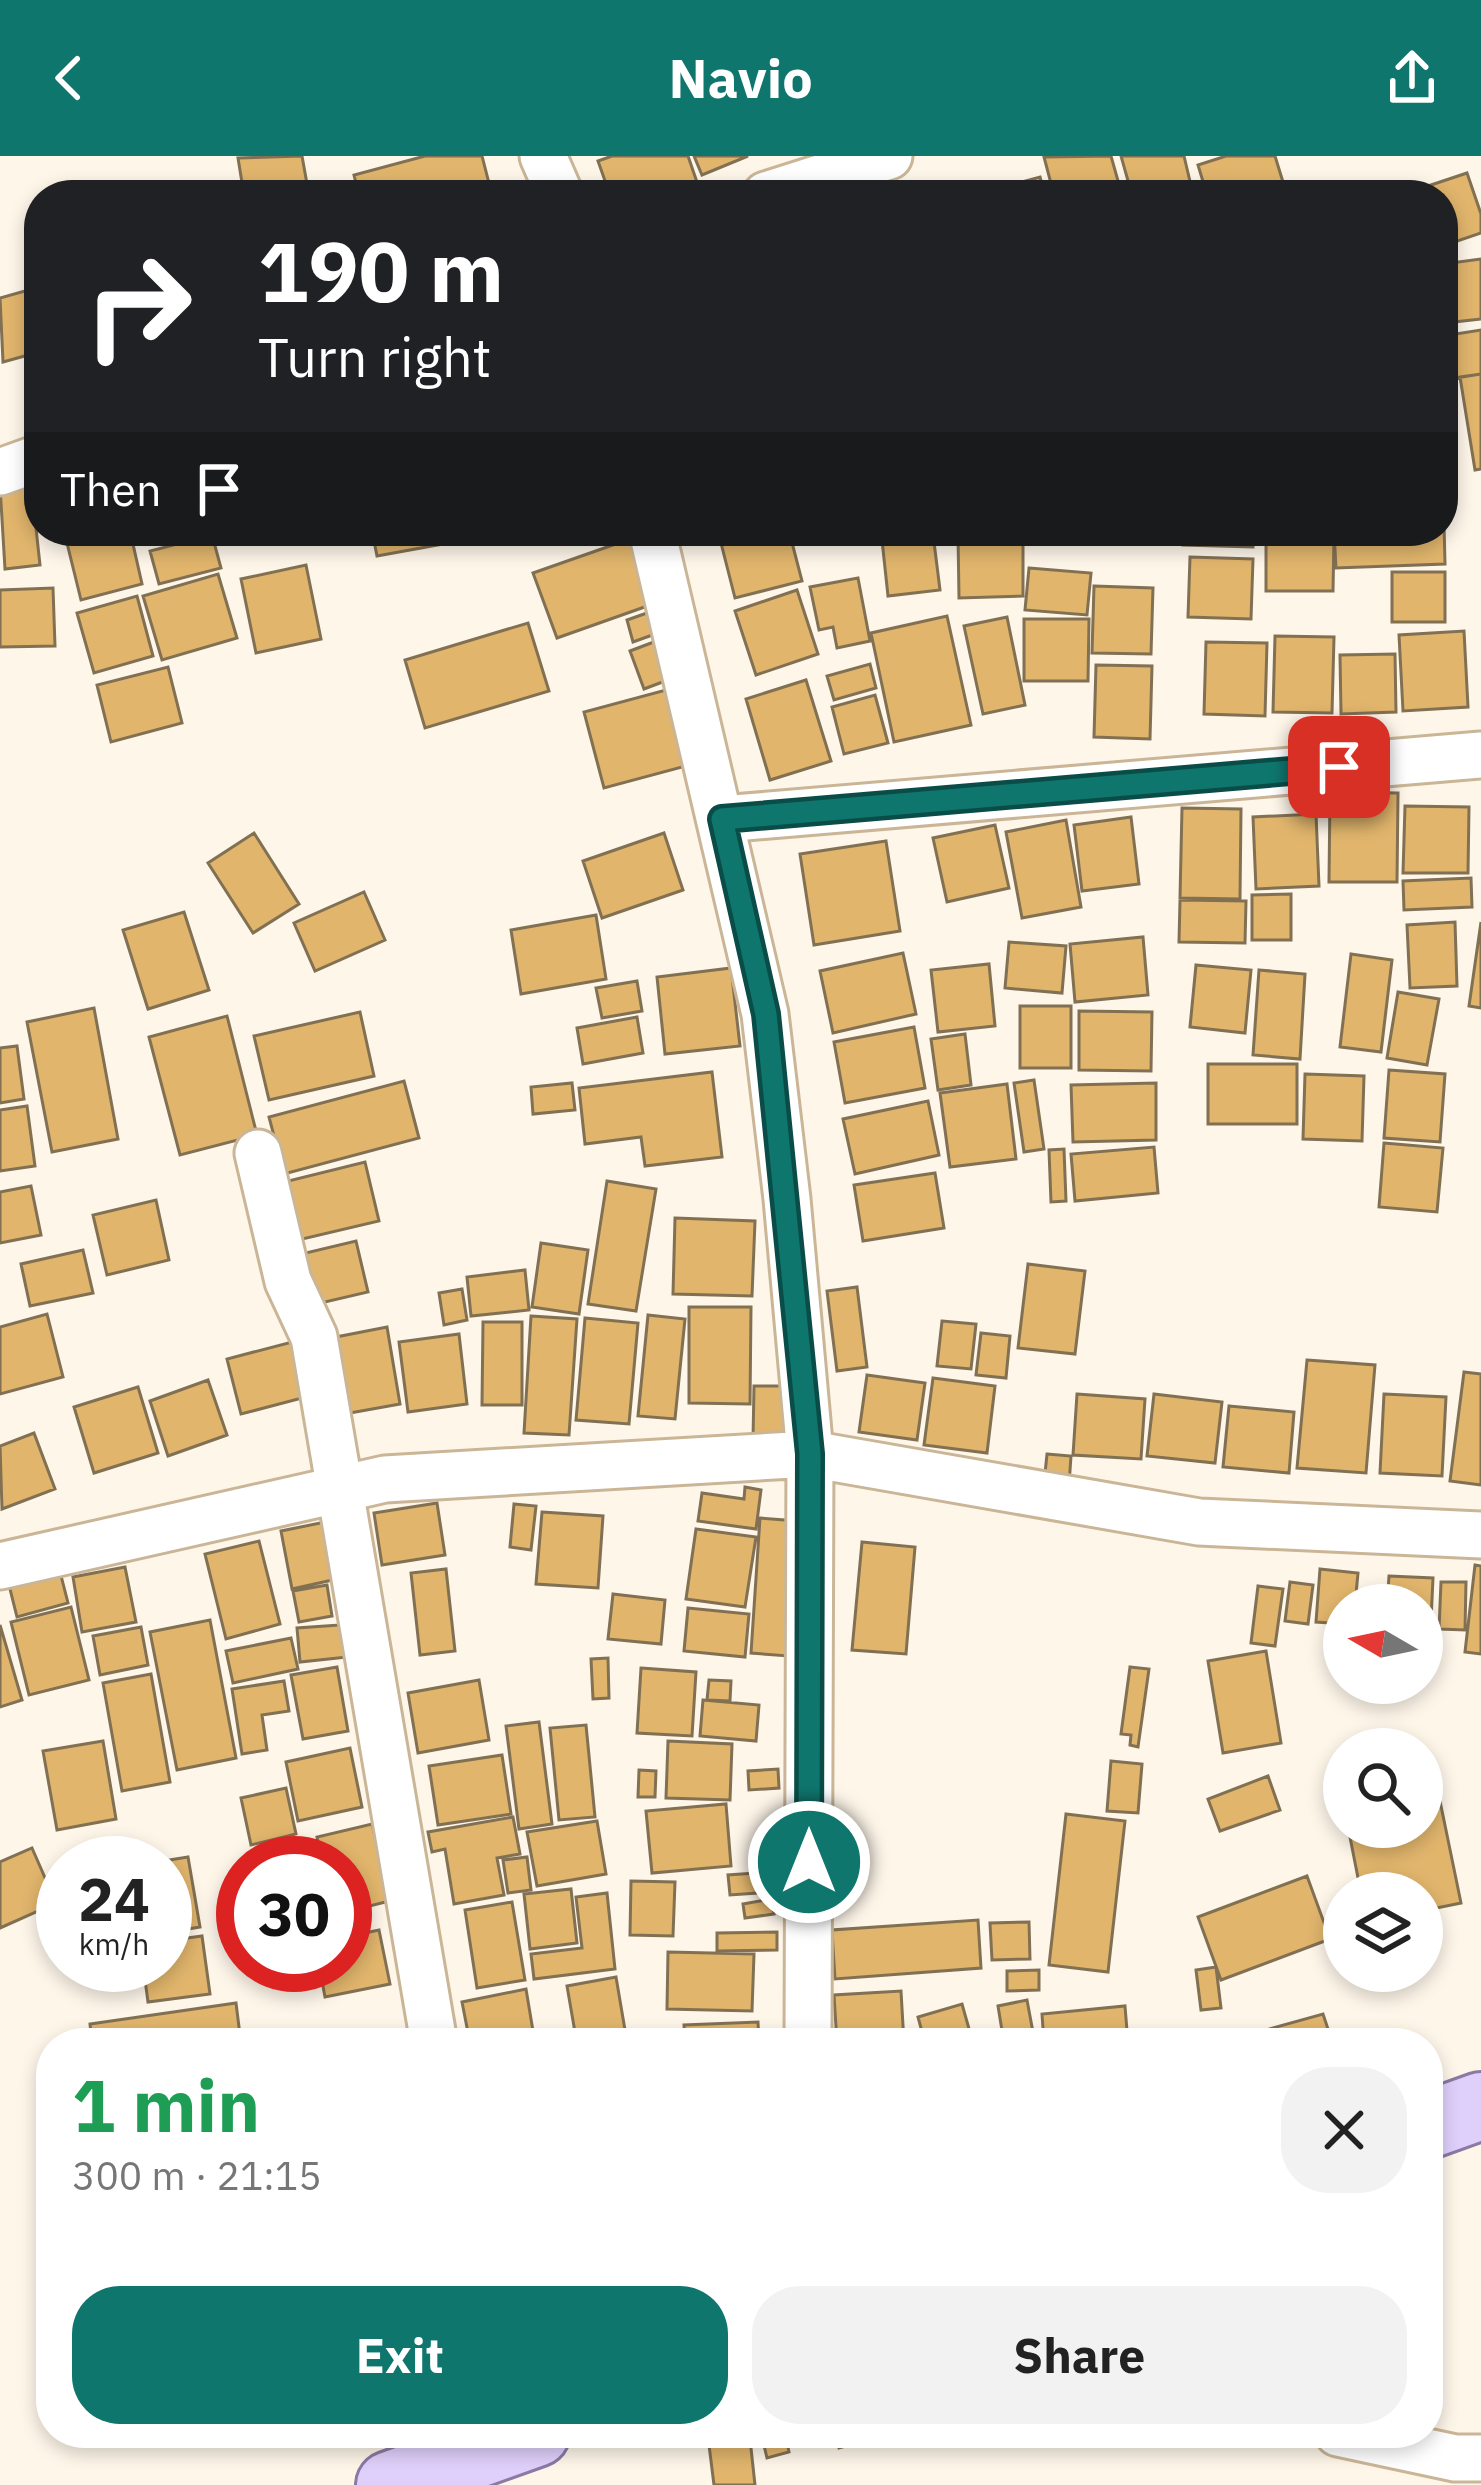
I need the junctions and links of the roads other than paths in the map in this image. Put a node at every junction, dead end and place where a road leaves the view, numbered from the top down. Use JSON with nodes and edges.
{"nodes":[{"id":1,"x":889,"y":156,"type":"edge"},
{"id":2,"x":813,"y":180,"type":"edge"},
{"id":3,"x":656,"y":546,"type":"edge"},
{"id":4,"x":1481,"y":755,"type":"edge"},
{"id":5,"x":722,"y":819,"type":"junction"},
{"id":6,"x":258,"y":1153,"type":"dead end"},
{"id":7,"x":810,"y":1454,"type":"junction"},
{"id":8,"x":342,"y":1488,"type":"junction"},
{"id":9,"x":1481,"y":1535,"type":"edge"},
{"id":10,"x":0,"y":1566,"type":"edge"},
{"id":11,"x":432,"y":2028,"type":"edge"},
{"id":12,"x":808,"y":2028,"type":"edge"},
{"id":13,"x":1481,"y":2106,"type":"edge"},
{"id":14,"x":1443,"y":2120,"type":"edge"},
{"id":15,"x":1408,"y":2448,"type":"edge"},
{"id":16,"x":1481,"y":2458,"type":"edge"},
{"id":17,"x":474,"y":2459,"type":"edge"},
{"id":18,"x":390,"y":2485,"type":"edge"}],
"edges":[{"from":1,"to":2,"type":"street"},
{"from":3,"to":5,"type":"street"},
{"from":4,"to":5,"type":"street"},
{"from":5,"to":7,"type":"street"},
{"from":6,"to":8,"type":"street"},
{"from":7,"to":8,"type":"street"},
{"from":7,"to":9,"type":"street"},
{"from":7,"to":12,"type":"street"},
{"from":8,"to":10,"type":"street"},
{"from":8,"to":11,"type":"street"},
{"from":13,"to":14,"type":"main road"},
{"from":15,"to":16,"type":"street"},
{"from":17,"to":18,"type":"main road"}]}
